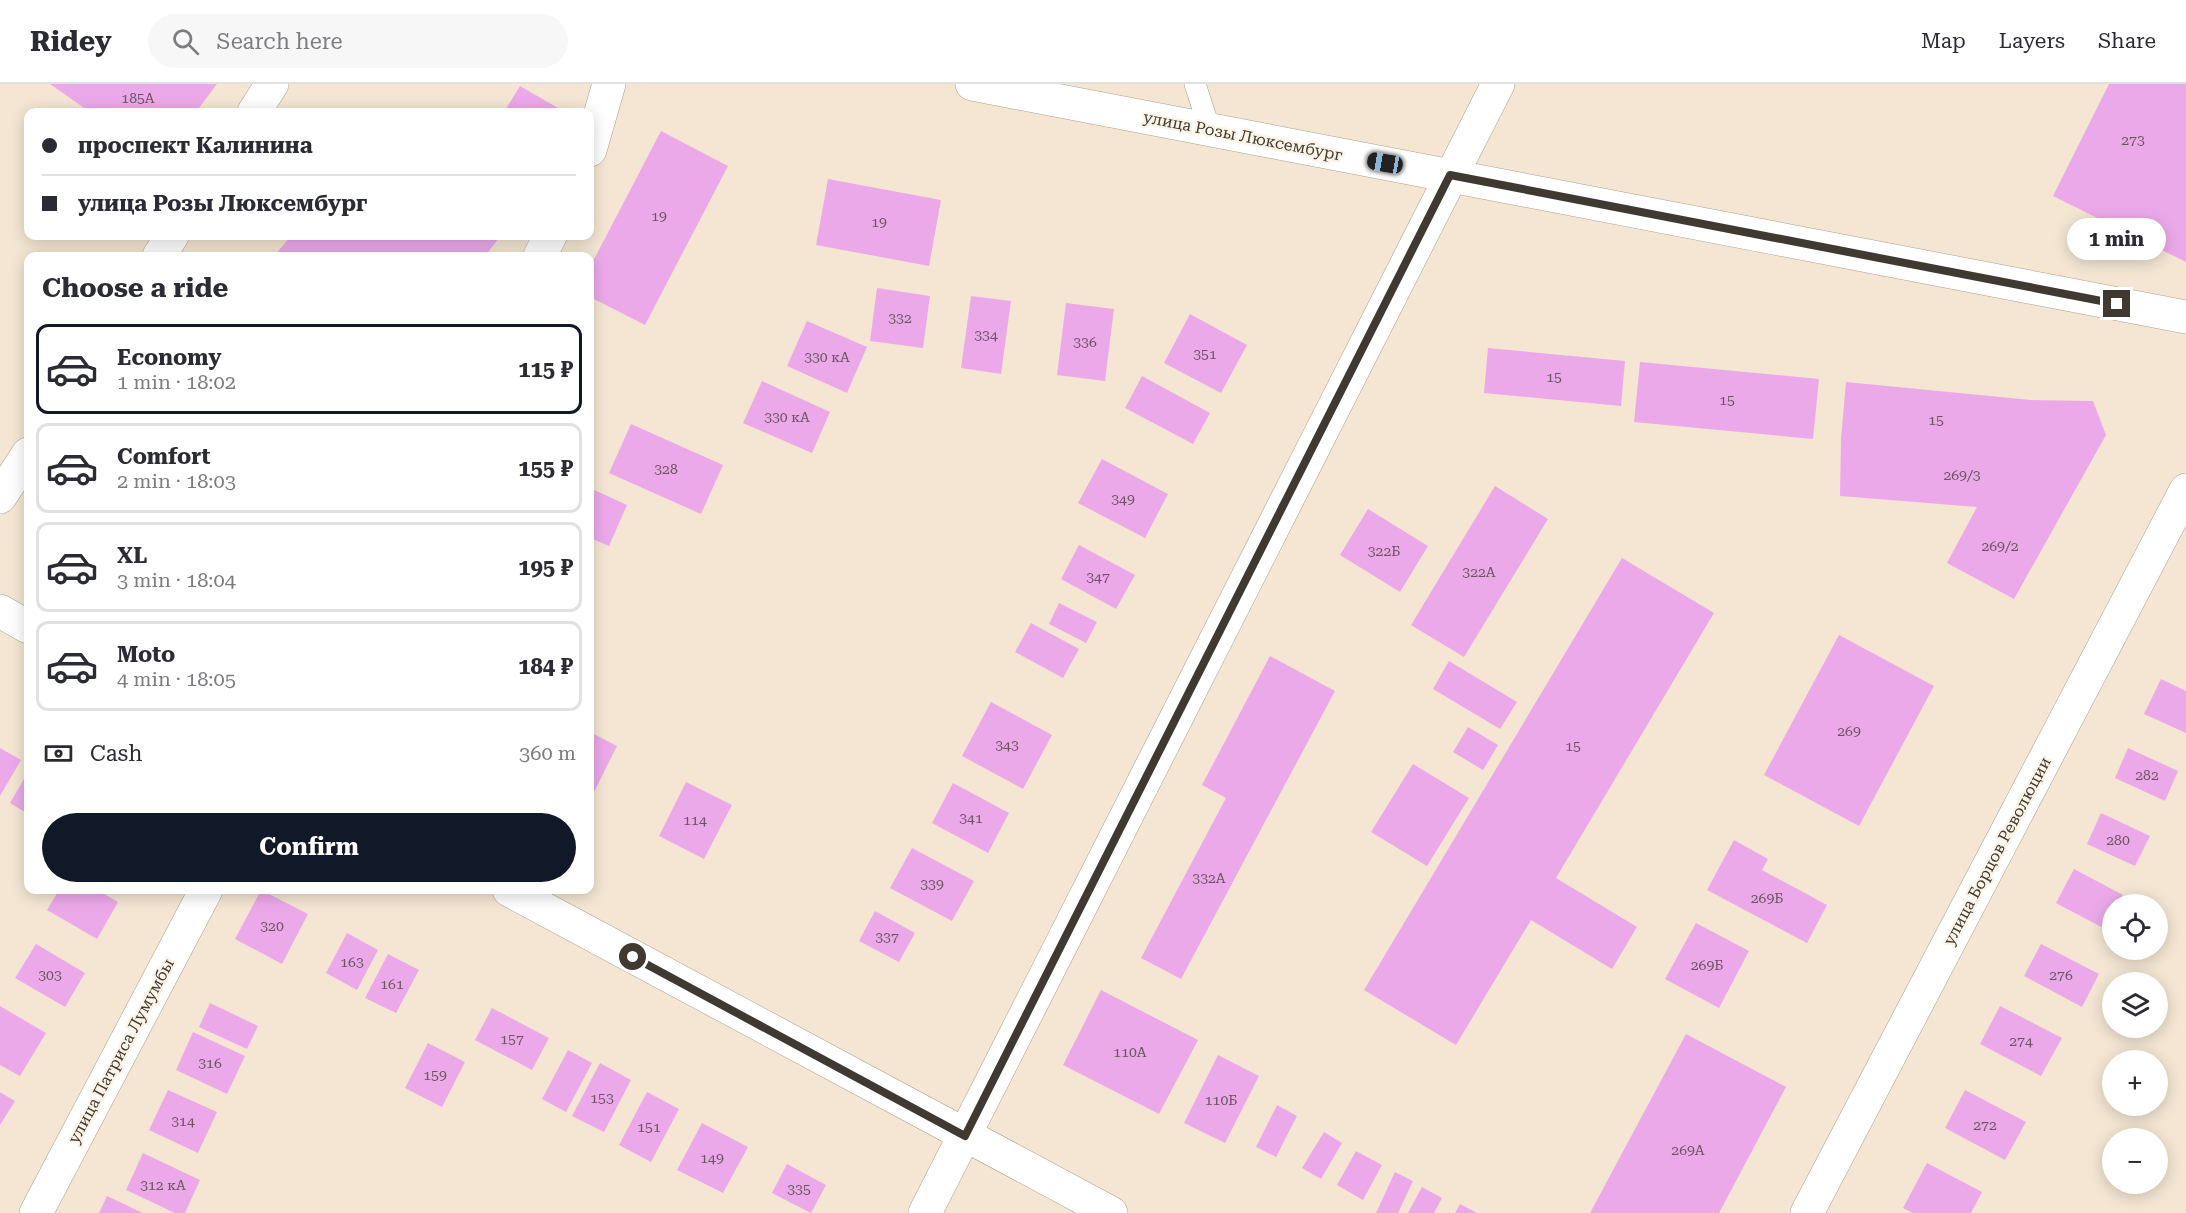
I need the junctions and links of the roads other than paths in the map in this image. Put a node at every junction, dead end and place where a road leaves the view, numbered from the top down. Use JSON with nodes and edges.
{"nodes":[{"id":1,"x":272,"y":84,"type":"edge"},
{"id":2,"x":609,"y":84,"type":"edge"},
{"id":3,"x":972,"y":84,"type":"edge"},
{"id":4,"x":1196,"y":84,"type":"edge"},
{"id":5,"x":1498,"y":84,"type":"edge"},
{"id":6,"x":257,"y":108,"type":"edge"},
{"id":7,"x":1210,"y":130,"type":"junction"},
{"id":8,"x":594,"y":136,"type":"edge"},
{"id":9,"x":1450,"y":175,"type":"junction"},
{"id":10,"x":2186,"y":317,"type":"edge"},
{"id":11,"x":24,"y":460,"type":"edge"},
{"id":12,"x":2186,"y":490,"type":"edge"},
{"id":13,"x":0,"y":497,"type":"edge"},
{"id":14,"x":0,"y":611,"type":"edge"},
{"id":15,"x":24,"y":625,"type":"edge"},
{"id":16,"x":204,"y":894,"type":"edge"},
{"id":17,"x":516,"y":894,"type":"edge"},
{"id":18,"x":965,"y":1136,"type":"junction"},
{"id":19,"x":36,"y":1213,"type":"edge"},
{"id":20,"x":925,"y":1213,"type":"edge"},
{"id":21,"x":1111,"y":1213,"type":"edge"},
{"id":22,"x":1807,"y":1213,"type":"edge"}],
"edges":[{"from":1,"to":6,"type":"street"},
{"from":2,"to":8,"type":"street"},
{"from":3,"to":7,"type":"street","name":"улица Розы Люксембург"},
{"from":4,"to":7,"type":"lane"},
{"from":5,"to":9,"type":"street"},
{"from":7,"to":9,"type":"street","name":"улица Розы Люксембург"},
{"from":9,"to":10,"type":"street","name":"улица Розы Люксембург"},
{"from":9,"to":18,"type":"street"},
{"from":11,"to":13,"type":"street"},
{"from":12,"to":22,"type":"street","name":"улица Борцов Революции"},
{"from":14,"to":15,"type":"street"},
{"from":16,"to":19,"type":"street","name":"улица Патриса Лумумбы"},
{"from":17,"to":18,"type":"street"},
{"from":18,"to":20,"type":"street"},
{"from":18,"to":21,"type":"street"}]}
